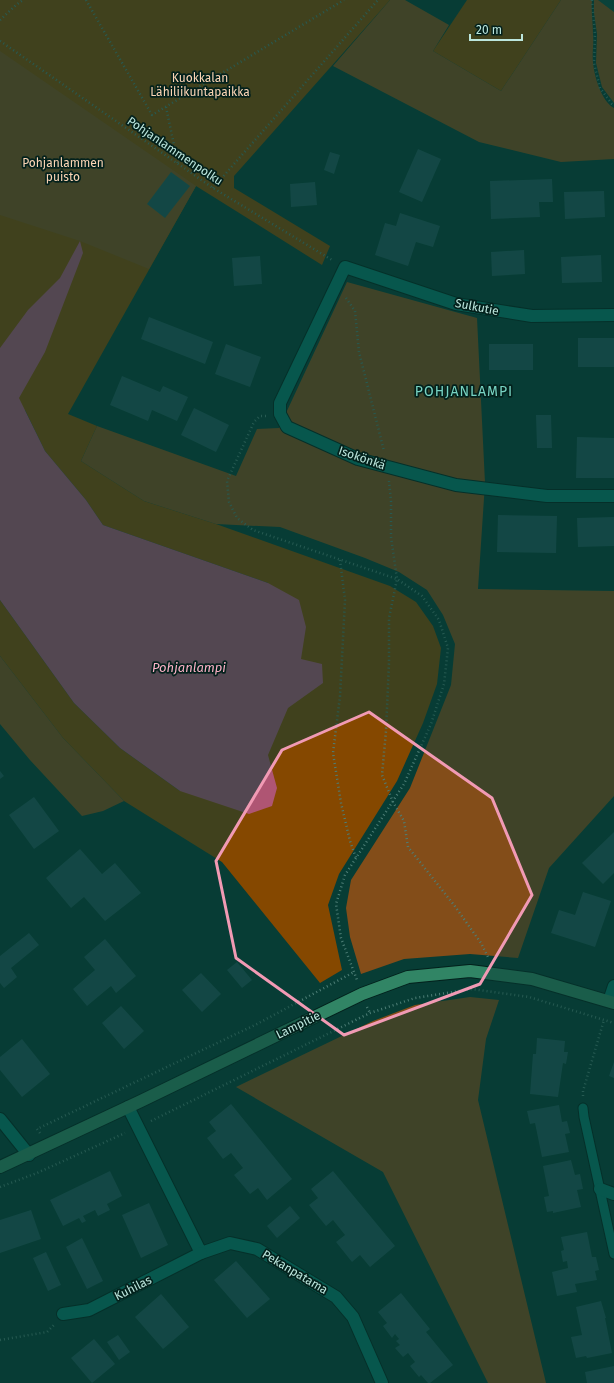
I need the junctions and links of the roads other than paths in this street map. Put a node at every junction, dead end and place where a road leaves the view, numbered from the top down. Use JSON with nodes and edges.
{"nodes":[{"id":1,"x":614,"y":315,"type":"edge"},
{"id":2,"x":280,"y":414,"type":"joint"},
{"id":3,"x":614,"y":496,"type":"edge"},
{"id":4,"x":614,"y":986,"type":"edge"},
{"id":5,"x":612,"y":1002,"type":"edge"},
{"id":6,"x":128,"y":1107,"type":"junction"},
{"id":7,"x":583,"y":1108,"type":"road end"},
{"id":8,"x":0,"y":1118,"type":"edge"},
{"id":9,"x":29,"y":1154,"type":"junction"},
{"id":10,"x":0,"y":1167,"type":"edge"},
{"id":11,"x":600,"y":1189,"type":"junction"},
{"id":12,"x":614,"y":1194,"type":"edge"},
{"id":13,"x":201,"y":1253,"type":"junction"},
{"id":14,"x":614,"y":1254,"type":"edge"},
{"id":15,"x":63,"y":1314,"type":"road end"},
{"id":16,"x":382,"y":1383,"type":"edge"}],
"edges":[{"from":1,"to":2,"type":"street","name":"Sulkutie"},
{"from":2,"to":3,"type":"street","name":"Isokönkä"},
{"from":4,"to":5,"type":"street"},
{"from":5,"to":6,"type":"street","name":"Lampitie"},
{"from":6,"to":9,"type":"street","name":"Lampitie"},
{"from":6,"to":13,"type":"street"},
{"from":7,"to":11,"type":"lane"},
{"from":8,"to":9,"type":"street"},
{"from":9,"to":10,"type":"street","name":"Lampitie"},
{"from":11,"to":12,"type":"street"},
{"from":11,"to":14,"type":"lane"},
{"from":13,"to":15,"type":"street","name":"Kuhilas"},
{"from":13,"to":16,"type":"street","name":"Pekanpatama"}]}
